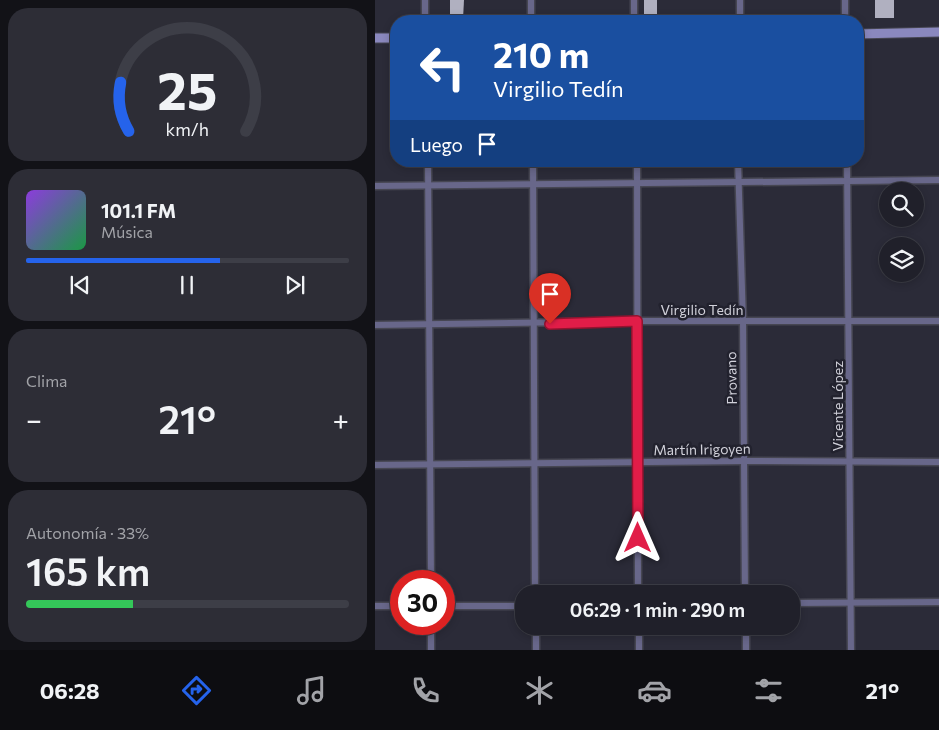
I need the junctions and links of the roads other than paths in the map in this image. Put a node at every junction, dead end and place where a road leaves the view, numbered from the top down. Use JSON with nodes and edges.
{"nodes":[{"id":1,"x":425,"y":0,"type":"edge"},
{"id":2,"x":531,"y":0,"type":"edge"},
{"id":3,"x":634,"y":0,"type":"edge"},
{"id":4,"x":740,"y":0,"type":"edge"},
{"id":5,"x":845,"y":0,"type":"edge"},
{"id":6,"x":425,"y":15,"type":"edge"},
{"id":7,"x":531,"y":15,"type":"edge"},
{"id":8,"x":634,"y":15,"type":"edge"},
{"id":9,"x":740,"y":15,"type":"edge"},
{"id":10,"x":845,"y":15,"type":"edge"},
{"id":11,"x":939,"y":32,"type":"edge"},
{"id":12,"x":864,"y":34,"type":"edge"},
{"id":13,"x":375,"y":38,"type":"edge"},
{"id":14,"x":390,"y":38,"type":"edge"},
{"id":15,"x":428,"y":167,"type":"edge"},
{"id":16,"x":533,"y":167,"type":"edge"},
{"id":17,"x":637,"y":167,"type":"edge"},
{"id":18,"x":738,"y":167,"type":"edge"},
{"id":19,"x":847,"y":167,"type":"edge"},
{"id":20,"x":939,"y":180,"type":"edge"},
{"id":21,"x":848,"y":181,"type":"junction"},
{"id":22,"x":638,"y":182,"type":"junction"},
{"id":23,"x":738,"y":183,"type":"junction"},
{"id":24,"x":533,"y":184,"type":"junction"},
{"id":25,"x":429,"y":185,"type":"junction"},
{"id":26,"x":375,"y":186,"type":"edge"},
{"id":27,"x":637,"y":321,"type":"junction"},
{"id":28,"x":743,"y":321,"type":"junction"},
{"id":29,"x":939,"y":321,"type":"edge"},
{"id":30,"x":849,"y":322,"type":"junction"},
{"id":31,"x":533,"y":324,"type":"junction"},
{"id":32,"x":375,"y":325,"type":"edge"},
{"id":33,"x":430,"y":325,"type":"junction"},
{"id":34,"x":744,"y":461,"type":"junction"},
{"id":35,"x":849,"y":461,"type":"junction"},
{"id":36,"x":939,"y":462,"type":"edge"},
{"id":37,"x":638,"y":463,"type":"junction"},
{"id":38,"x":431,"y":464,"type":"junction"},
{"id":39,"x":534,"y":464,"type":"junction"},
{"id":40,"x":375,"y":465,"type":"edge"},
{"id":41,"x":431,"y":570,"type":"edge"},
{"id":42,"x":535,"y":585,"type":"edge"},
{"id":43,"x":638,"y":585,"type":"edge"},
{"id":44,"x":745,"y":585,"type":"edge"},
{"id":45,"x":939,"y":602,"type":"edge"},
{"id":46,"x":800,"y":603,"type":"edge"},
{"id":47,"x":850,"y":603,"type":"junction"},
{"id":48,"x":375,"y":606,"type":"edge"},
{"id":49,"x":390,"y":606,"type":"edge"},
{"id":50,"x":455,"y":606,"type":"edge"},
{"id":51,"x":515,"y":606,"type":"edge"},
{"id":52,"x":431,"y":635,"type":"edge"},
{"id":53,"x":536,"y":635,"type":"edge"},
{"id":54,"x":639,"y":635,"type":"edge"},
{"id":55,"x":746,"y":635,"type":"edge"},
{"id":56,"x":431,"y":650,"type":"edge"},
{"id":57,"x":536,"y":650,"type":"edge"},
{"id":58,"x":639,"y":650,"type":"edge"},
{"id":59,"x":746,"y":650,"type":"edge"},
{"id":60,"x":851,"y":650,"type":"edge"}],
"edges":[{"from":1,"to":6,"type":"street"},
{"from":2,"to":7,"type":"street"},
{"from":3,"to":8,"type":"street"},
{"from":4,"to":9,"type":"street"},
{"from":5,"to":10,"type":"street"},
{"from":11,"to":12,"type":"main road"},
{"from":13,"to":14,"type":"main road"},
{"from":15,"to":25,"type":"street"},
{"from":16,"to":24,"type":"street"},
{"from":17,"to":22,"type":"street"},
{"from":18,"to":23,"type":"street","name":"Provano"},
{"from":19,"to":21,"type":"street","name":"Vicente López"},
{"from":20,"to":21,"type":"street"},
{"from":21,"to":23,"type":"street"},
{"from":21,"to":30,"type":"street","name":"Vicente López"},
{"from":22,"to":23,"type":"street"},
{"from":22,"to":24,"type":"street"},
{"from":22,"to":27,"type":"street"},
{"from":23,"to":28,"type":"street","name":"Provano"},
{"from":24,"to":25,"type":"street"},
{"from":24,"to":31,"type":"street"},
{"from":25,"to":26,"type":"street"},
{"from":25,"to":33,"type":"street"},
{"from":27,"to":28,"type":"street","name":"Virgilio Tedín"},
{"from":27,"to":31,"type":"street","name":"Virgilio Tedín"},
{"from":27,"to":37,"type":"street"},
{"from":28,"to":30,"type":"street","name":"Virgilio Tedín"},
{"from":28,"to":34,"type":"street","name":"Provano"},
{"from":29,"to":30,"type":"street","name":"Virgilio Tedín"},
{"from":30,"to":35,"type":"street","name":"Vicente López"},
{"from":31,"to":33,"type":"street","name":"Virgilio Tedín"},
{"from":31,"to":39,"type":"street"},
{"from":32,"to":33,"type":"street","name":"Virgilio Tedín"},
{"from":33,"to":38,"type":"street"},
{"from":34,"to":35,"type":"street","name":"Martín Irigoyen"},
{"from":34,"to":37,"type":"street","name":"Martín Irigoyen"},
{"from":34,"to":44,"type":"street","name":"Provano"},
{"from":35,"to":36,"type":"street","name":"Martín Irigoyen"},
{"from":35,"to":47,"type":"street","name":"Vicente López"},
{"from":37,"to":39,"type":"street","name":"Martín Irigoyen"},
{"from":37,"to":43,"type":"street"},
{"from":38,"to":39,"type":"street","name":"Martín Irigoyen"},
{"from":38,"to":40,"type":"street","name":"Martín Irigoyen"},
{"from":38,"to":41,"type":"street"},
{"from":39,"to":42,"type":"street"},
{"from":45,"to":47,"type":"street"},
{"from":46,"to":47,"type":"street"},
{"from":47,"to":60,"type":"street","name":"Vicente López"},
{"from":48,"to":49,"type":"street"},
{"from":50,"to":51,"type":"street"},
{"from":52,"to":56,"type":"street"},
{"from":53,"to":57,"type":"street"},
{"from":54,"to":58,"type":"street"},
{"from":55,"to":59,"type":"street"}]}
